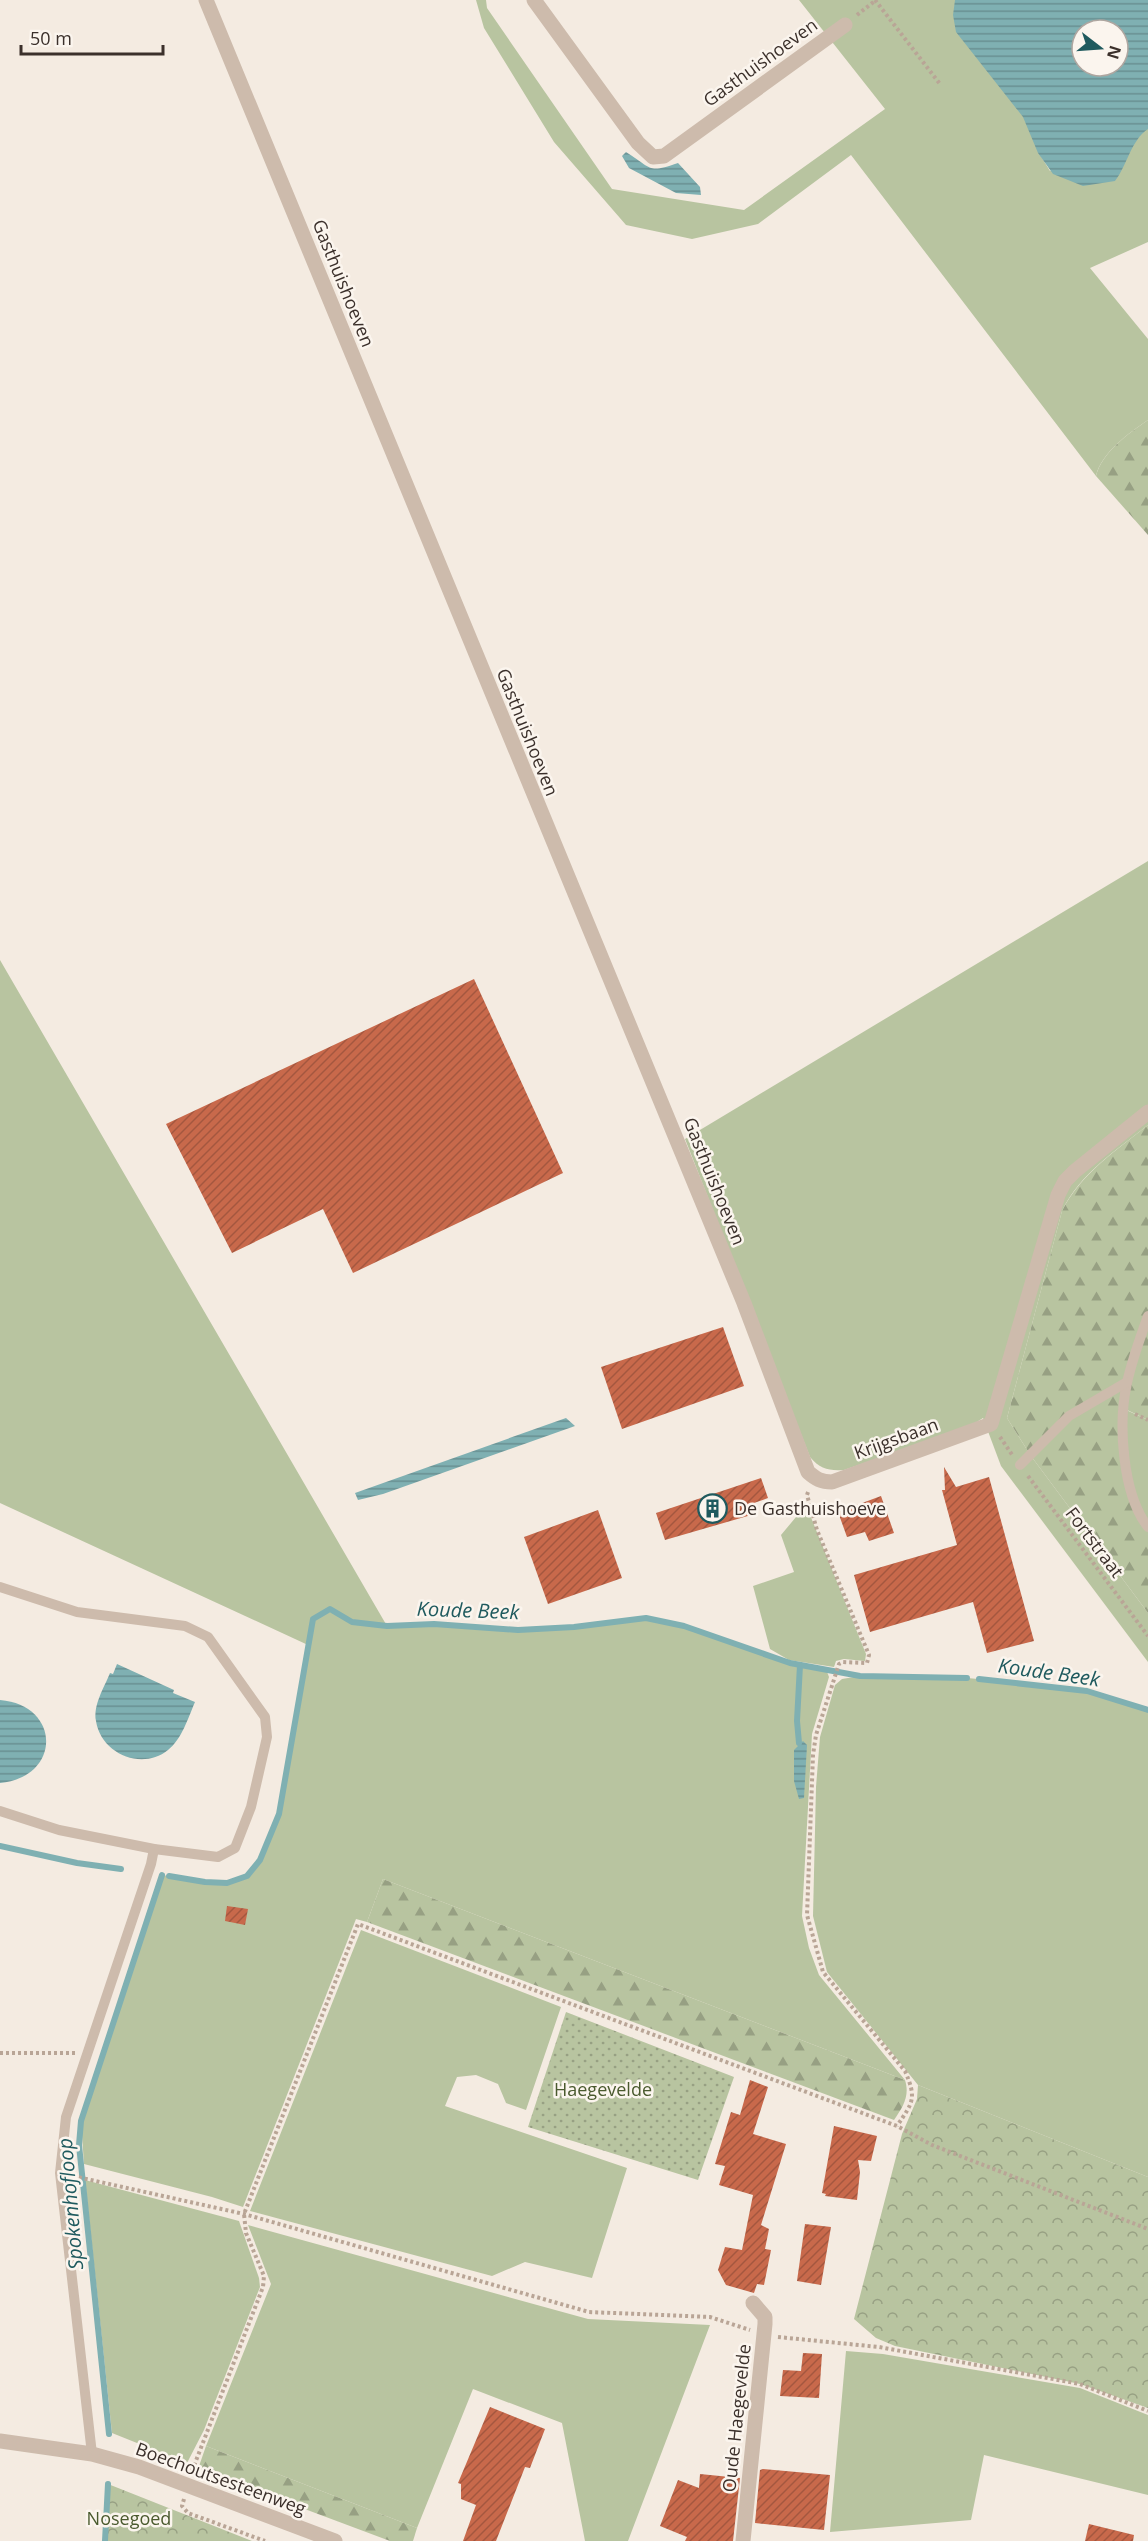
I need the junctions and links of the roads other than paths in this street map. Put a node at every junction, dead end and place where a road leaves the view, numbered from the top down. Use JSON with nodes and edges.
{"nodes":[{"id":1,"x":206,"y":0,"type":"edge"},
{"id":2,"x":534,"y":0,"type":"edge"},
{"id":3,"x":844,"y":25,"type":"road end"},
{"id":4,"x":1148,"y":1112,"type":"edge"},
{"id":5,"x":1148,"y":1316,"type":"edge"},
{"id":6,"x":1127,"y":1382,"type":"junction"},
{"id":7,"x":1020,"y":1465,"type":"road end"},
{"id":8,"x":815,"y":1478,"type":"joint"},
{"id":9,"x":1148,"y":1527,"type":"edge"},
{"id":10,"x":0,"y":1587,"type":"edge"},
{"id":11,"x":0,"y":1810,"type":"edge"},
{"id":12,"x":153,"y":1849,"type":"junction"},
{"id":13,"x":753,"y":2303,"type":"dead end"},
{"id":14,"x":0,"y":2442,"type":"edge"},
{"id":15,"x":92,"y":2454,"type":"junction"},
{"id":16,"x":335,"y":2541,"type":"edge"},
{"id":17,"x":742,"y":2541,"type":"edge"}],
"edges":[{"from":1,"to":8,"type":"street","name":"Gasthuishoeven"},
{"from":2,"to":3,"type":"street","name":"Gasthuishoeven"},
{"from":4,"to":8,"type":"street","name":"Krijgsbaan"},
{"from":5,"to":6,"type":"lane"},
{"from":6,"to":7,"type":"lane"},
{"from":6,"to":9,"type":"lane"},
{"from":10,"to":12,"type":"lane"},
{"from":11,"to":12,"type":"lane"},
{"from":12,"to":15,"type":"lane"},
{"from":13,"to":17,"type":"street","name":"Oude Haegevelde"},
{"from":14,"to":15,"type":"street","name":"Boechoutsesteenweg"},
{"from":15,"to":16,"type":"street","name":"Boechoutsesteenweg"}]}
